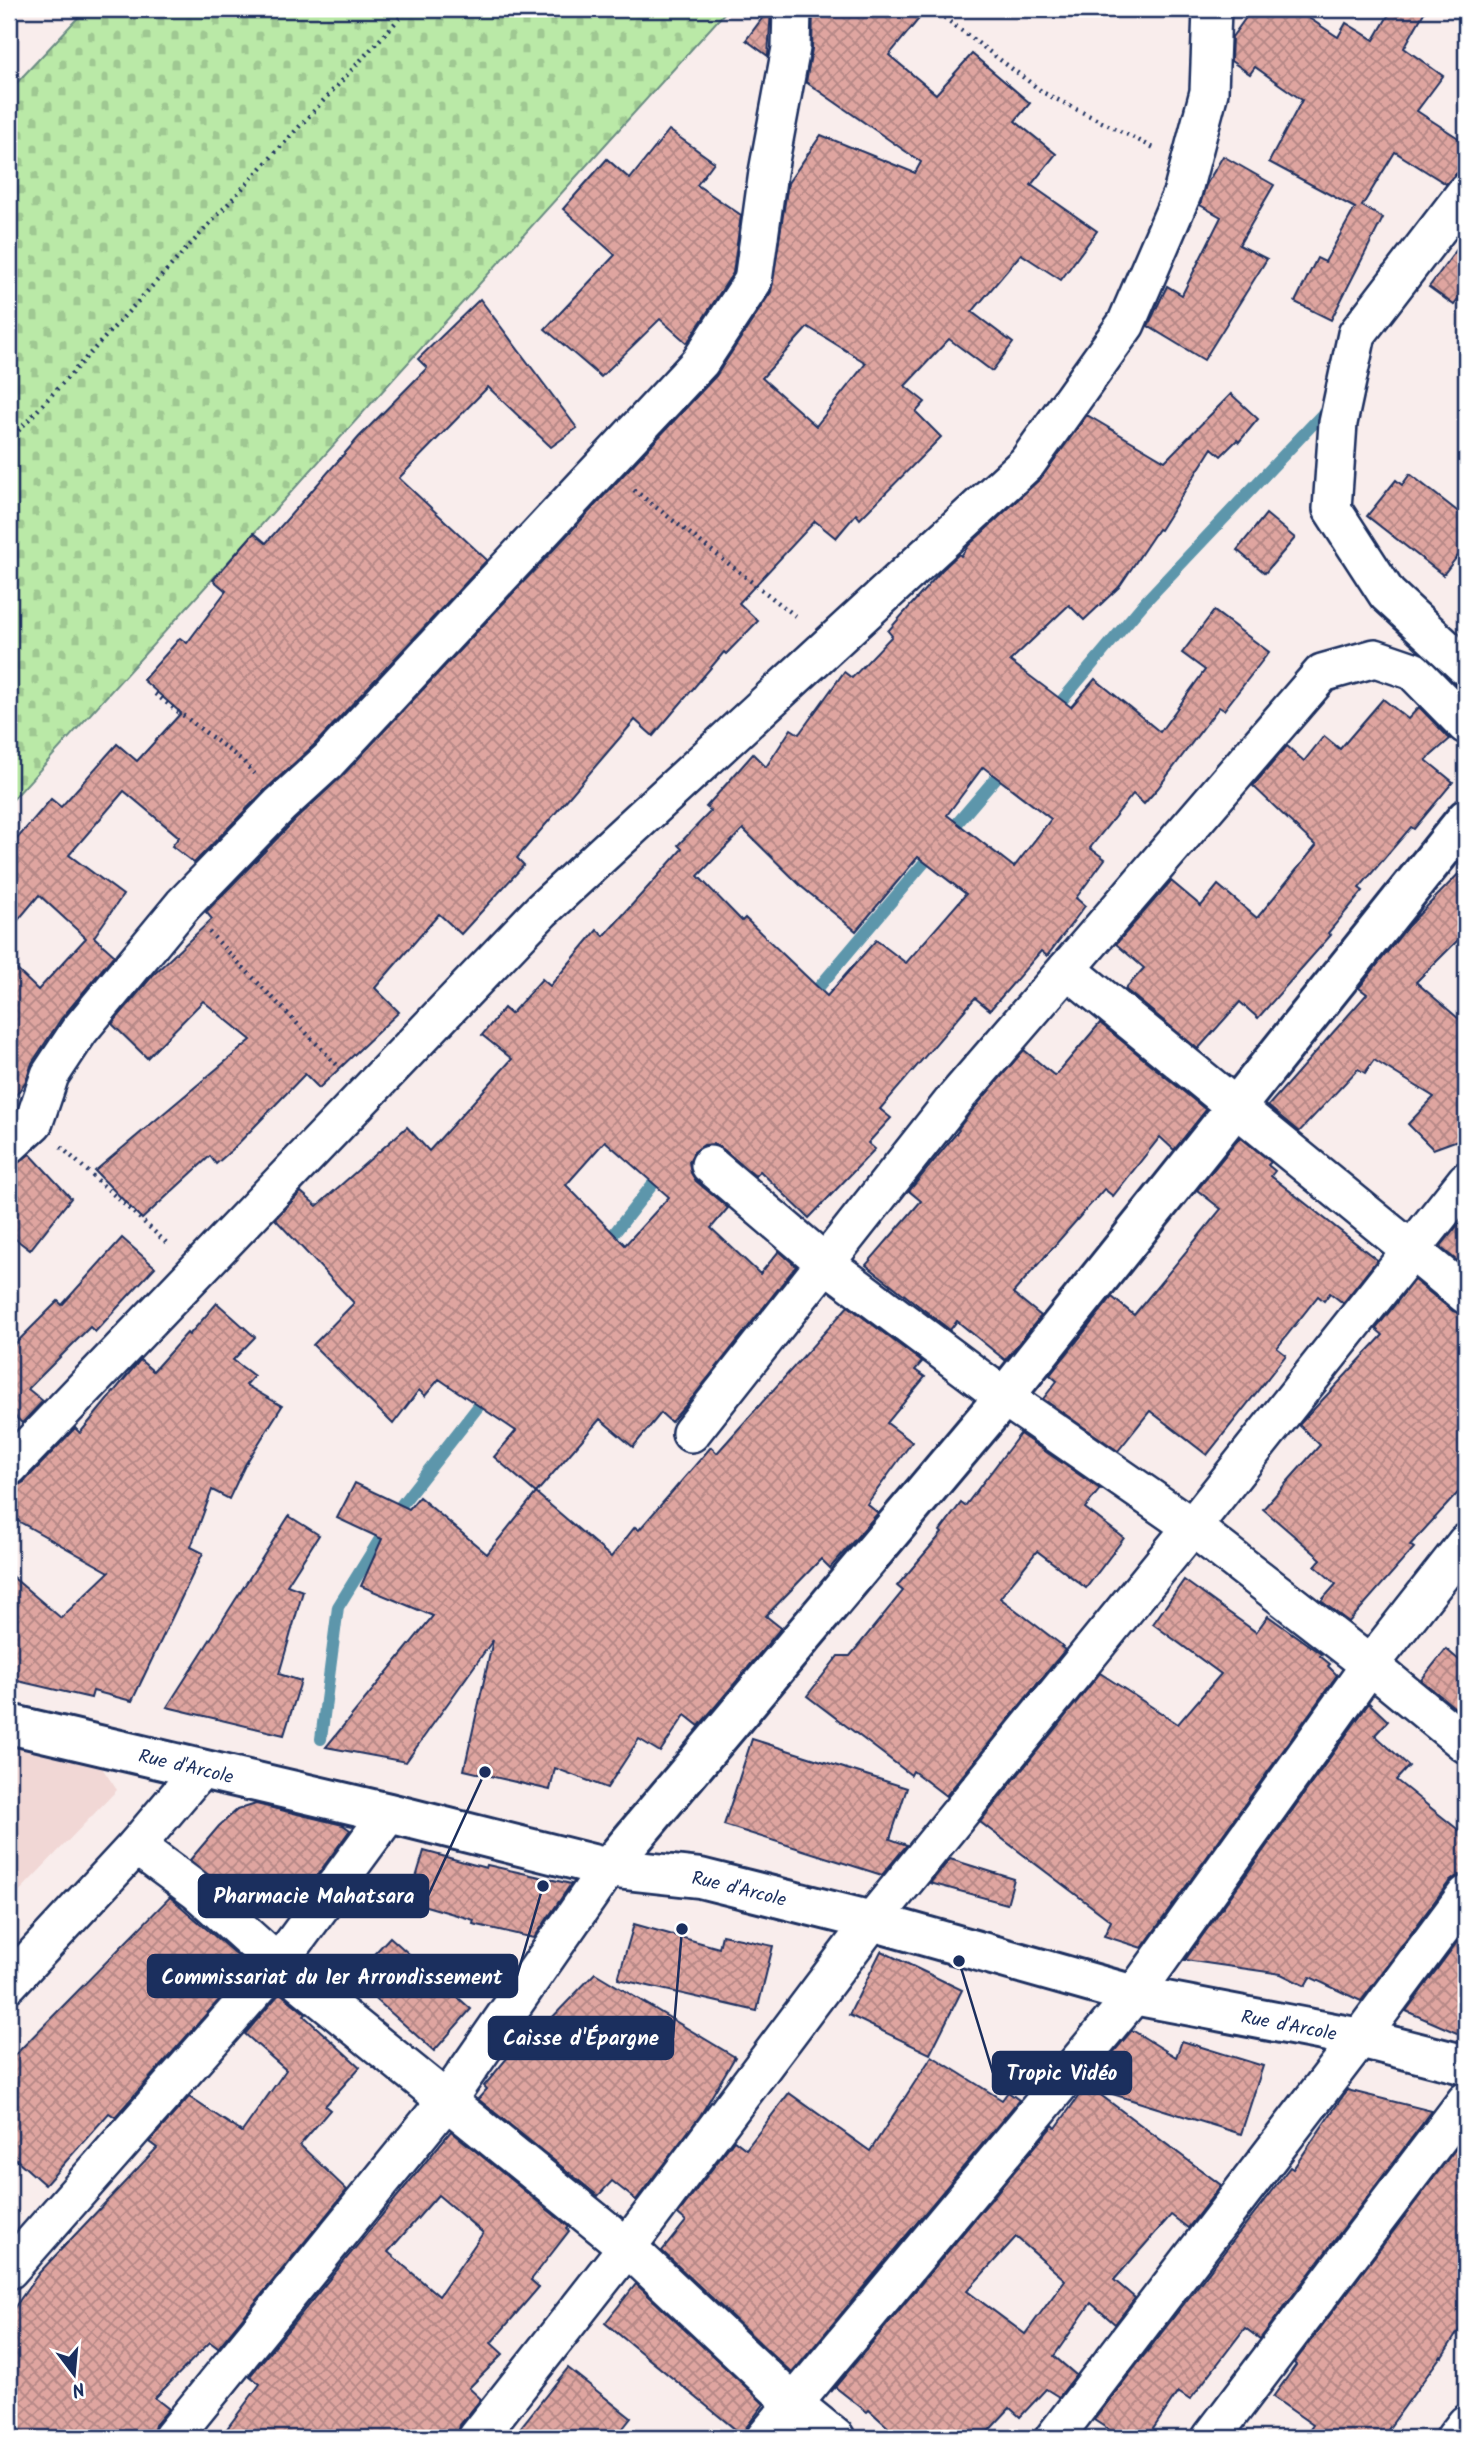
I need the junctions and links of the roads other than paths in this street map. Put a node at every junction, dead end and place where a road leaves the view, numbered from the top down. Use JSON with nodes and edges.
{"nodes":[{"id":1,"x":792,"y":9,"type":"edge"},
{"id":2,"x":1212,"y":9,"type":"edge"},
{"id":3,"x":1466,"y":192,"type":"edge"},
{"id":4,"x":1466,"y":667,"type":"edge"},
{"id":5,"x":1466,"y":725,"type":"edge"},
{"id":6,"x":1466,"y":819,"type":"edge"},
{"id":7,"x":1067,"y":969,"type":"junction"},
{"id":8,"x":1236,"y":1108,"type":"junction"},
{"id":9,"x":21,"y":1134,"type":"edge"},
{"id":10,"x":710,"y":1165,"type":"dead end"},
{"id":11,"x":1466,"y":1181,"type":"edge"},
{"id":12,"x":1412,"y":1250,"type":"junction"},
{"id":13,"x":825,"y":1263,"type":"junction"},
{"id":14,"x":1466,"y":1295,"type":"edge"},
{"id":15,"x":1004,"y":1397,"type":"junction"},
{"id":16,"x":691,"y":1433,"type":"dead end"},
{"id":17,"x":9,"y":1467,"type":"edge"},
{"id":18,"x":1192,"y":1527,"type":"junction"},
{"id":19,"x":1466,"y":1543,"type":"edge"},
{"id":20,"x":1370,"y":1665,"type":"junction"},
{"id":21,"x":9,"y":1724,"type":"edge"},
{"id":22,"x":1466,"y":1744,"type":"edge"},
{"id":23,"x":201,"y":1769,"type":"junction"},
{"id":24,"x":389,"y":1813,"type":"junction"},
{"id":25,"x":136,"y":1846,"type":"junction"},
{"id":26,"x":608,"y":1868,"type":"junction"},
{"id":27,"x":1466,"y":1895,"type":"edge"},
{"id":28,"x":872,"y":1921,"type":"junction"},
{"id":29,"x":278,"y":1964,"type":"junction"},
{"id":30,"x":9,"y":1983,"type":"edge"},
{"id":31,"x":1134,"y":1994,"type":"junction"},
{"id":32,"x":1360,"y":2038,"type":"junction"},
{"id":33,"x":1466,"y":2065,"type":"edge"},
{"id":34,"x":447,"y":2100,"type":"junction"},
{"id":35,"x":1466,"y":2101,"type":"edge"},
{"id":36,"x":627,"y":2247,"type":"junction"},
{"id":37,"x":9,"y":2270,"type":"edge"},
{"id":38,"x":793,"y":2403,"type":"junction"},
{"id":39,"x":1466,"y":2424,"type":"edge"},
{"id":40,"x":172,"y":2438,"type":"edge"},
{"id":41,"x":477,"y":2438,"type":"edge"},
{"id":42,"x":765,"y":2438,"type":"edge"},
{"id":43,"x":836,"y":2438,"type":"edge"},
{"id":44,"x":1054,"y":2438,"type":"edge"},
{"id":45,"x":1211,"y":2438,"type":"edge"},
{"id":46,"x":1455,"y":2438,"type":"edge"}],
"edges":[{"from":1,"to":9,"type":"street"},
{"from":2,"to":17,"type":"street"},
{"from":3,"to":4,"type":"street"},
{"from":5,"to":7,"type":"street"},
{"from":6,"to":8,"type":"street"},
{"from":7,"to":8,"type":"street"},
{"from":7,"to":13,"type":"street"},
{"from":8,"to":12,"type":"street"},
{"from":8,"to":15,"type":"street"},
{"from":10,"to":13,"type":"street"},
{"from":11,"to":12,"type":"street"},
{"from":12,"to":14,"type":"street"},
{"from":12,"to":18,"type":"street"},
{"from":13,"to":15,"type":"street"},
{"from":13,"to":16,"type":"street"},
{"from":15,"to":18,"type":"street"},
{"from":15,"to":26,"type":"street"},
{"from":18,"to":20,"type":"street"},
{"from":18,"to":28,"type":"street"},
{"from":19,"to":20,"type":"street"},
{"from":20,"to":22,"type":"street"},
{"from":20,"to":31,"type":"street"},
{"from":21,"to":23,"type":"street","name":"Rue d'Arcole"},
{"from":23,"to":24,"type":"street","name":"Rue d'Arcole"},
{"from":23,"to":25,"type":"street"},
{"from":24,"to":26,"type":"street","name":"Rue d'Arcole"},
{"from":24,"to":29,"type":"street"},
{"from":25,"to":29,"type":"street"},
{"from":25,"to":30,"type":"street"},
{"from":26,"to":28,"type":"street","name":"Rue d'Arcole"},
{"from":26,"to":34,"type":"street"},
{"from":27,"to":32,"type":"street"},
{"from":28,"to":31,"type":"street","name":"Rue d'Arcole"},
{"from":28,"to":36,"type":"street"},
{"from":29,"to":34,"type":"street"},
{"from":29,"to":37,"type":"street"},
{"from":31,"to":32,"type":"street","name":"Rue d'Arcole"},
{"from":31,"to":38,"type":"street"},
{"from":32,"to":33,"type":"street","name":"Rue d'Arcole"},
{"from":32,"to":44,"type":"street"},
{"from":34,"to":36,"type":"street"},
{"from":34,"to":40,"type":"street"},
{"from":35,"to":45,"type":"street"},
{"from":36,"to":38,"type":"street"},
{"from":36,"to":41,"type":"street"},
{"from":38,"to":42,"type":"street"},
{"from":38,"to":43,"type":"street"},
{"from":39,"to":46,"type":"street"}]}
